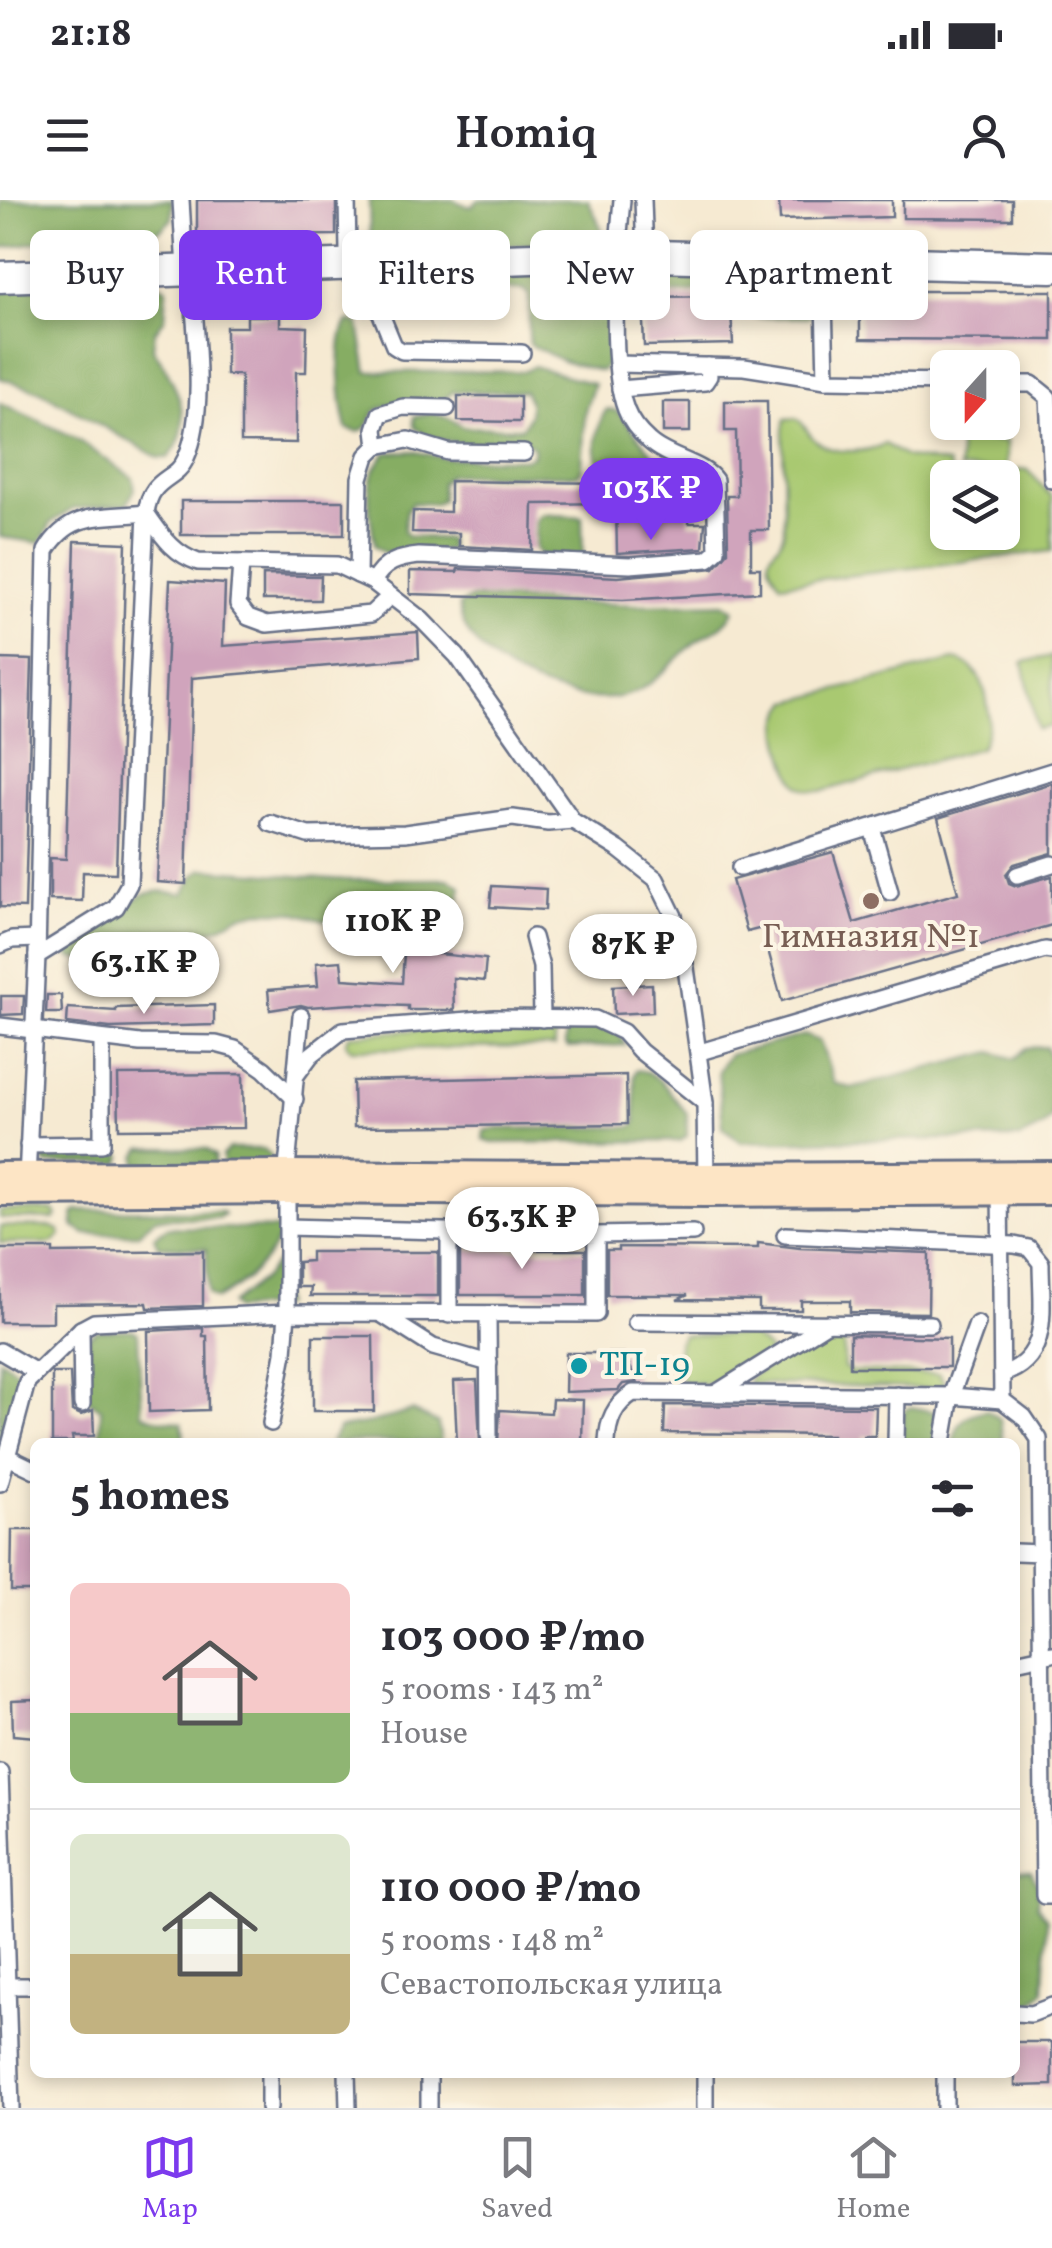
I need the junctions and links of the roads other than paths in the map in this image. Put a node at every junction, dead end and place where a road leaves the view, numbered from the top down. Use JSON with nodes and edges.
{"nodes":[{"id":1,"x":182,"y":200,"type":"edge"},
{"id":2,"x":347,"y":200,"type":"edge"},
{"id":3,"x":622,"y":200,"type":"edge"},
{"id":4,"x":643,"y":200,"type":"edge"},
{"id":5,"x":185,"y":230,"type":"edge"},
{"id":6,"x":351,"y":230,"type":"edge"},
{"id":7,"x":627,"y":230,"type":"edge"},
{"id":8,"x":637,"y":230,"type":"edge"},
{"id":9,"x":928,"y":263,"type":"edge"},
{"id":10,"x":1052,"y":267,"type":"edge"},
{"id":11,"x":0,"y":277,"type":"edge"},
{"id":12,"x":179,"y":278,"type":"edge"},
{"id":13,"x":191,"y":320,"type":"edge"},
{"id":14,"x":382,"y":320,"type":"edge"},
{"id":15,"x":623,"y":320,"type":"edge"},
{"id":16,"x":824,"y":320,"type":"edge"},
{"id":17,"x":522,"y":353,"type":"dead end"},
{"id":18,"x":618,"y":364,"type":"junction"},
{"id":19,"x":708,"y":366,"type":"junction"},
{"id":20,"x":826,"y":380,"type":"junction"},
{"id":21,"x":930,"y":382,"type":"edge"},
{"id":22,"x":1020,"y":384,"type":"edge"},
{"id":23,"x":620,"y":389,"type":"junction"},
{"id":24,"x":447,"y":408,"type":"dead end"},
{"id":25,"x":377,"y":446,"type":"junction"},
{"id":26,"x":524,"y":453,"type":"dead end"},
{"id":27,"x":1052,"y":480,"type":"edge"},
{"id":28,"x":146,"y":513,"type":"junction"},
{"id":29,"x":241,"y":563,"type":"junction"},
{"id":30,"x":366,"y":578,"type":"junction"},
{"id":31,"x":390,"y":596,"type":"junction"},
{"id":32,"x":1052,"y":770,"type":"edge"},
{"id":33,"x":572,"y":822,"type":"junction"},
{"id":34,"x":270,"y":823,"type":"dead end"},
{"id":35,"x":872,"y":828,"type":"junction"},
{"id":36,"x":1052,"y":864,"type":"edge"},
{"id":37,"x":740,"y":868,"type":"dead end"},
{"id":38,"x":1017,"y":876,"type":"dead end"},
{"id":39,"x":890,"y":892,"type":"dead end"},
{"id":40,"x":533,"y":937,"type":"dead end"},
{"id":41,"x":37,"y":939,"type":"junction"},
{"id":42,"x":0,"y":945,"type":"edge"},
{"id":43,"x":1052,"y":950,"type":"edge"},
{"id":44,"x":37,"y":956,"type":"junction"},
{"id":45,"x":301,"y":1016,"type":"dead end"},
{"id":46,"x":542,"y":1019,"type":"junction"},
{"id":47,"x":0,"y":1026,"type":"edge"},
{"id":48,"x":34,"y":1030,"type":"junction"},
{"id":49,"x":102,"y":1039,"type":"junction"},
{"id":50,"x":700,"y":1052,"type":"junction"},
{"id":51,"x":297,"y":1074,"type":"junction"},
{"id":52,"x":296,"y":1099,"type":"junction"},
{"id":53,"x":706,"y":1103,"type":"junction"},
{"id":54,"x":19,"y":1171,"type":"edge"},
{"id":55,"x":287,"y":1182,"type":"junction"},
{"id":56,"x":1000,"y":1183,"type":"junction"},
{"id":57,"x":1052,"y":1183,"type":"edge"},
{"id":58,"x":706,"y":1186,"type":"junction"},
{"id":59,"x":287,"y":1227,"type":"junction"},
{"id":60,"x":449,"y":1231,"type":"junction"},
{"id":61,"x":692,"y":1233,"type":"dead end"},
{"id":62,"x":596,"y":1234,"type":"junction"},
{"id":63,"x":785,"y":1235,"type":"dead end"},
{"id":64,"x":1000,"y":1244,"type":"junction"},
{"id":65,"x":287,"y":1313,"type":"junction"},
{"id":66,"x":382,"y":1314,"type":"junction"},
{"id":67,"x":449,"y":1315,"type":"junction"},
{"id":68,"x":488,"y":1315,"type":"junction"},
{"id":69,"x":636,"y":1322,"type":"dead end"},
{"id":70,"x":828,"y":1324,"type":"junction"},
{"id":71,"x":930,"y":1324,"type":"dead end"},
{"id":72,"x":977,"y":1324,"type":"dead end"},
{"id":73,"x":80,"y":1329,"type":"junction"},
{"id":74,"x":0,"y":1351,"type":"edge"},
{"id":75,"x":488,"y":1363,"type":"junction"},
{"id":76,"x":36,"y":1372,"type":"junction"},
{"id":77,"x":1002,"y":1374,"type":"junction"},
{"id":78,"x":716,"y":1393,"type":"junction"},
{"id":79,"x":897,"y":1395,"type":"junction"},
{"id":80,"x":951,"y":1396,"type":"junction"},
{"id":81,"x":1002,"y":1400,"type":"junction"},
{"id":82,"x":82,"y":1404,"type":"dead end"},
{"id":83,"x":271,"y":1422,"type":"dead end"},
{"id":84,"x":489,"y":1436,"type":"dead end"},
{"id":85,"x":606,"y":1438,"type":"edge"},
{"id":86,"x":896,"y":1438,"type":"edge"},
{"id":87,"x":944,"y":1438,"type":"edge"},
{"id":88,"x":6,"y":1456,"type":"junction"},
{"id":89,"x":30,"y":1468,"type":"edge"},
{"id":90,"x":0,"y":1483,"type":"edge"},
{"id":91,"x":1020,"y":1552,"type":"edge"},
{"id":92,"x":1041,"y":1552,"type":"junction"},
{"id":93,"x":1048,"y":1654,"type":"edge"},
{"id":94,"x":1020,"y":1661,"type":"edge"},
{"id":95,"x":0,"y":1772,"type":"edge"},
{"id":96,"x":0,"y":1792,"type":"edge"},
{"id":97,"x":2,"y":1861,"type":"edge"},
{"id":98,"x":1052,"y":1896,"type":"edge"},
{"id":99,"x":4,"y":1916,"type":"edge"},
{"id":100,"x":8,"y":1986,"type":"junction"},
{"id":101,"x":30,"y":1986,"type":"edge"},
{"id":102,"x":1052,"y":2006,"type":"edge"},
{"id":103,"x":1020,"y":2013,"type":"edge"},
{"id":104,"x":269,"y":2078,"type":"edge"},
{"id":105,"x":347,"y":2078,"type":"edge"},
{"id":106,"x":428,"y":2078,"type":"edge"},
{"id":107,"x":705,"y":2078,"type":"edge"},
{"id":108,"x":945,"y":2078,"type":"edge"},
{"id":109,"x":7,"y":2105,"type":"edge"},
{"id":110,"x":268,"y":2108,"type":"edge"},
{"id":111,"x":348,"y":2108,"type":"edge"},
{"id":112,"x":429,"y":2108,"type":"edge"},
{"id":113,"x":705,"y":2108,"type":"edge"},
{"id":114,"x":945,"y":2108,"type":"edge"}],
"edges":[{"from":1,"to":5,"type":"lane"},
{"from":2,"to":6,"type":"lane"},
{"from":3,"to":7,"type":"lane"},
{"from":4,"to":8,"type":"lane"},
{"from":9,"to":10,"type":"street"},
{"from":11,"to":12,"type":"street"},
{"from":13,"to":28,"type":"lane"},
{"from":14,"to":17,"type":"lane"},
{"from":15,"to":18,"type":"lane"},
{"from":16,"to":20,"type":"lane"},
{"from":18,"to":19,"type":"lane"},
{"from":18,"to":23,"type":"lane"},
{"from":19,"to":20,"type":"lane"},
{"from":19,"to":23,"type":"lane"},
{"from":20,"to":21,"type":"lane"},
{"from":22,"to":27,"type":"lane"},
{"from":23,"to":30,"type":"lane"},
{"from":24,"to":25,"type":"lane"},
{"from":25,"to":26,"type":"lane"},
{"from":25,"to":30,"type":"lane"},
{"from":28,"to":29,"type":"lane"},
{"from":28,"to":41,"type":"lane"},
{"from":28,"to":44,"type":"lane"},
{"from":29,"to":30,"type":"lane"},
{"from":29,"to":31,"type":"lane"},
{"from":30,"to":31,"type":"lane"},
{"from":31,"to":33,"type":"lane"},
{"from":32,"to":35,"type":"lane"},
{"from":33,"to":34,"type":"lane"},
{"from":33,"to":50,"type":"lane"},
{"from":35,"to":37,"type":"lane"},
{"from":35,"to":39,"type":"lane"},
{"from":36,"to":38,"type":"lane"},
{"from":40,"to":46,"type":"lane"},
{"from":41,"to":42,"type":"lane"},
{"from":41,"to":44,"type":"lane"},
{"from":43,"to":50,"type":"lane"},
{"from":44,"to":48,"type":"lane"},
{"from":45,"to":51,"type":"lane"},
{"from":46,"to":51,"type":"lane"},
{"from":46,"to":53,"type":"lane"},
{"from":47,"to":48,"type":"lane"},
{"from":48,"to":49,"type":"lane"},
{"from":48,"to":54,"type":"lane"},
{"from":49,"to":52,"type":"lane"},
{"from":49,"to":54,"type":"lane"},
{"from":50,"to":53,"type":"lane"},
{"from":51,"to":52,"type":"lane"},
{"from":52,"to":55,"type":"lane"},
{"from":53,"to":58,"type":"lane"},
{"from":54,"to":55,"type":"main road"},
{"from":55,"to":58,"type":"main road"},
{"from":55,"to":59,"type":"lane"},
{"from":56,"to":57,"type":"main road"},
{"from":56,"to":58,"type":"main road"},
{"from":56,"to":64,"type":"lane"},
{"from":59,"to":60,"type":"lane"},
{"from":59,"to":65,"type":"lane"},
{"from":60,"to":62,"type":"lane"},
{"from":60,"to":67,"type":"lane"},
{"from":61,"to":62,"type":"lane"},
{"from":62,"to":68,"type":"lane"},
{"from":63,"to":64,"type":"lane"},
{"from":64,"to":77,"type":"lane"},
{"from":64,"to":77,"type":"lane"},
{"from":65,"to":66,"type":"lane"},
{"from":65,"to":73,"type":"lane"},
{"from":65,"to":83,"type":"lane"},
{"from":66,"to":67,"type":"lane"},
{"from":66,"to":75,"type":"lane"},
{"from":67,"to":68,"type":"lane"},
{"from":68,"to":75,"type":"lane"},
{"from":69,"to":70,"type":"lane"},
{"from":70,"to":71,"type":"lane"},
{"from":70,"to":78,"type":"lane"},
{"from":72,"to":80,"type":"lane"},
{"from":73,"to":76,"type":"lane"},
{"from":73,"to":82,"type":"lane"},
{"from":74,"to":76,"type":"lane"},
{"from":75,"to":84,"type":"lane"},
{"from":76,"to":88,"type":"lane"},
{"from":77,"to":81,"type":"lane"},
{"from":78,"to":79,"type":"lane"},
{"from":78,"to":85,"type":"lane"},
{"from":79,"to":80,"type":"lane"},
{"from":79,"to":86,"type":"lane"},
{"from":80,"to":81,"type":"lane"},
{"from":80,"to":87,"type":"lane"},
{"from":81,"to":92,"type":"lane"},
{"from":88,"to":89,"type":"lane"},
{"from":88,"to":90,"type":"lane"},
{"from":91,"to":92,"type":"lane"},
{"from":92,"to":93,"type":"lane"},
{"from":93,"to":94,"type":"lane"},
{"from":93,"to":98,"type":"lane"},
{"from":95,"to":96,"type":"lane"},
{"from":96,"to":97,"type":"lane"},
{"from":97,"to":99,"type":"lane"},
{"from":99,"to":100,"type":"lane"},
{"from":100,"to":101,"type":"lane"},
{"from":100,"to":109,"type":"lane"},
{"from":102,"to":103,"type":"lane"},
{"from":104,"to":110,"type":"lane"},
{"from":105,"to":111,"type":"lane"},
{"from":106,"to":112,"type":"lane"},
{"from":107,"to":113,"type":"lane"},
{"from":108,"to":114,"type":"lane"}]}
